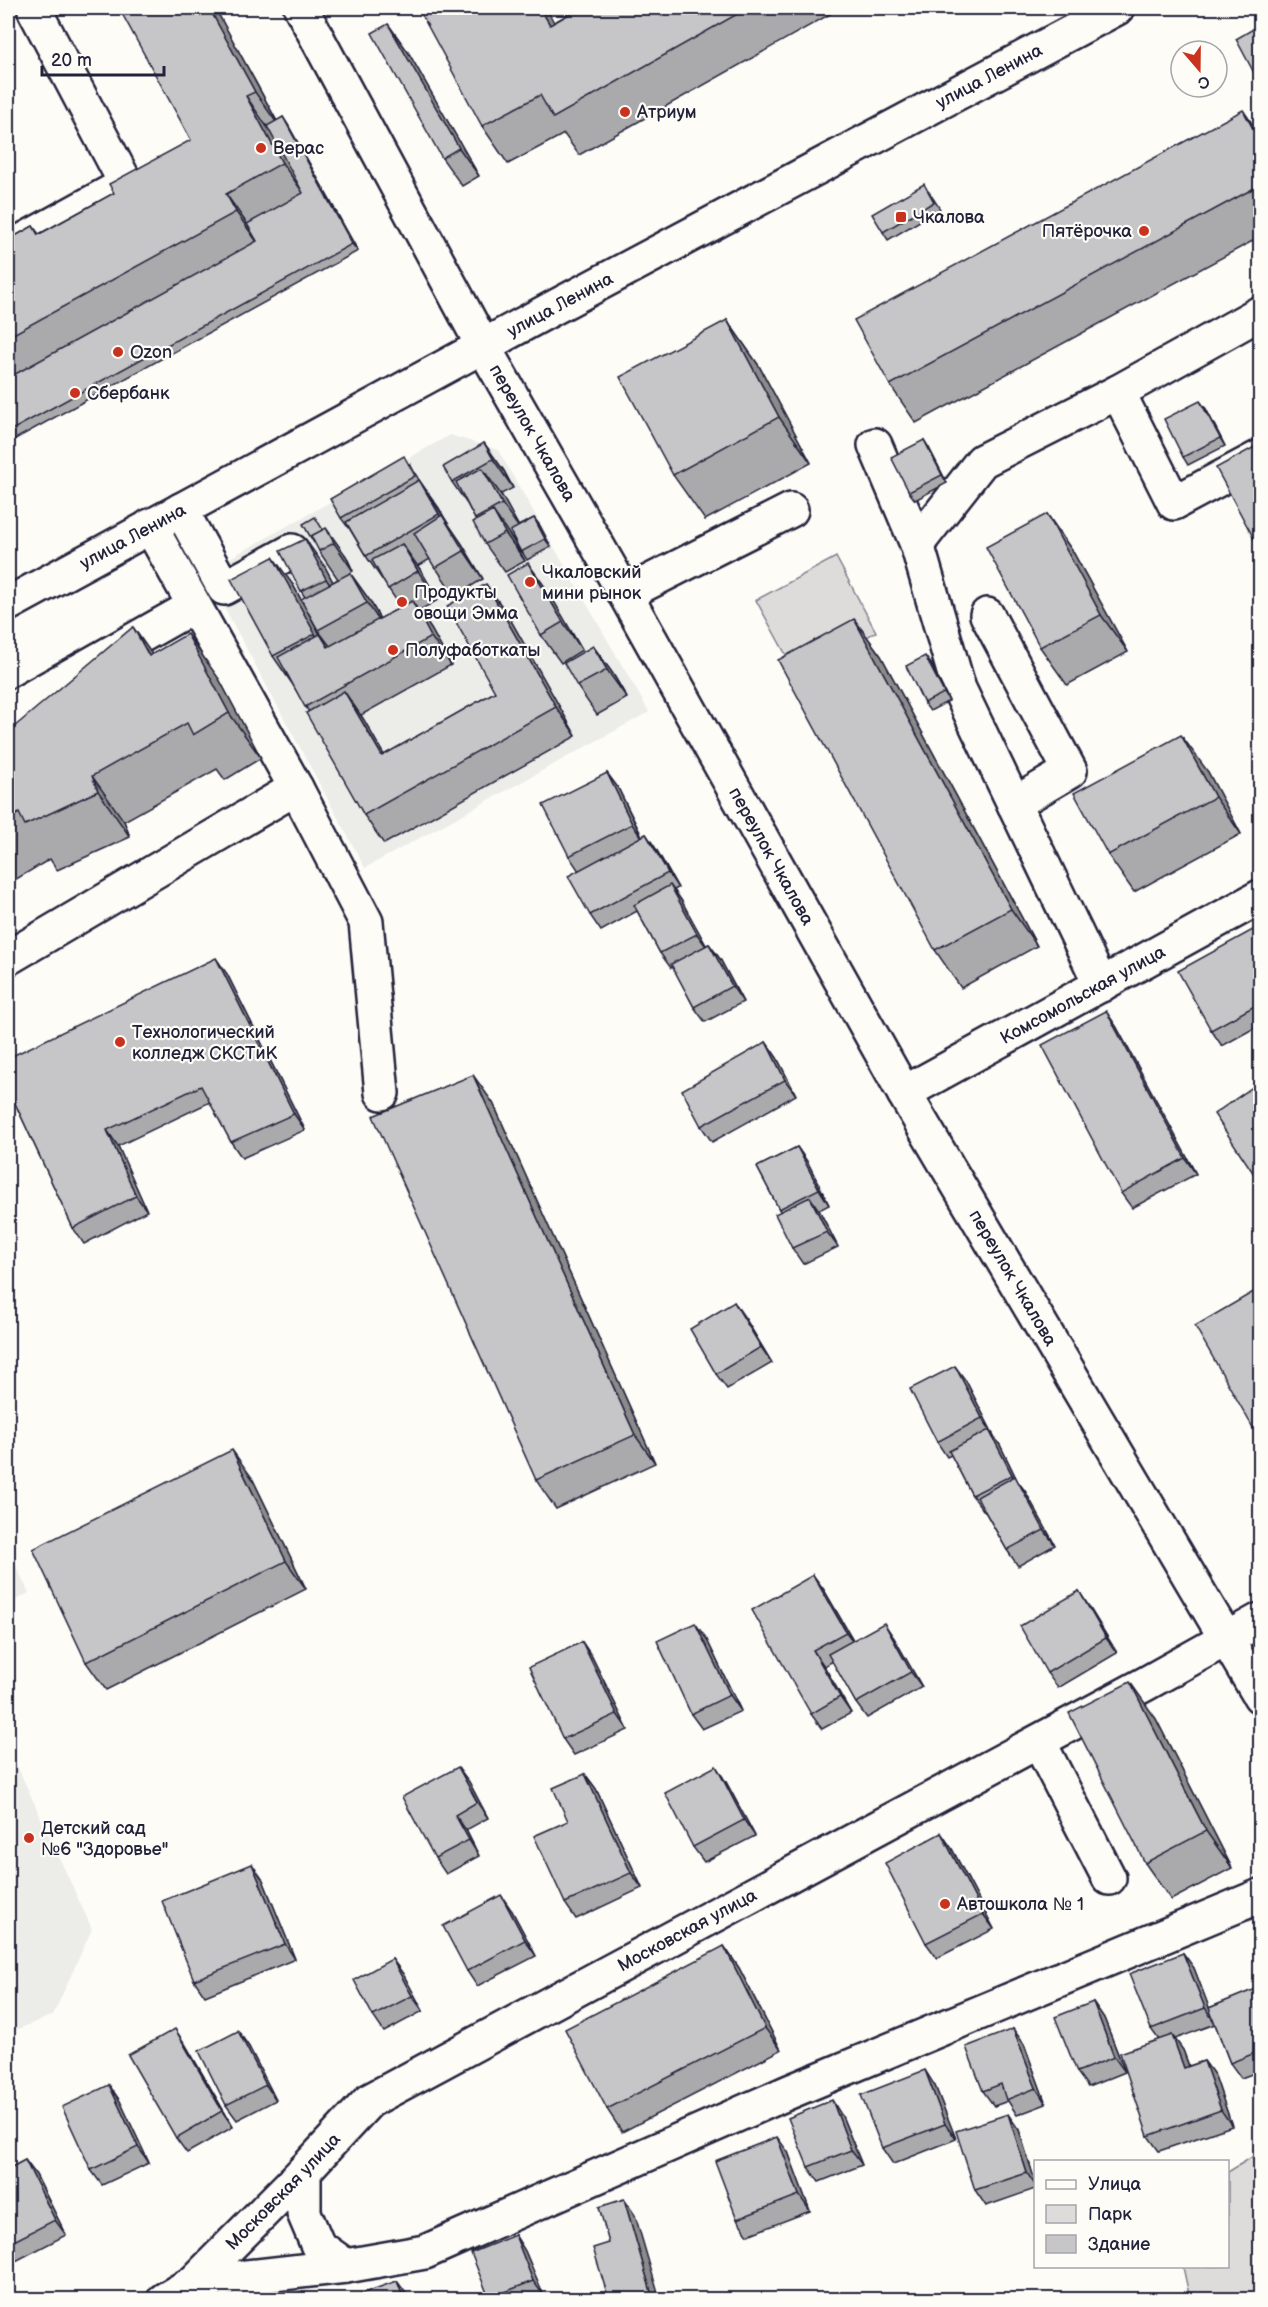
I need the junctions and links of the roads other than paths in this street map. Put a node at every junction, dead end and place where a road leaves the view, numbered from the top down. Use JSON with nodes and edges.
{"nodes":[{"id":1,"x":41,"y":8,"type":"edge"},
{"id":2,"x":301,"y":8,"type":"edge"},
{"id":3,"x":1117,"y":8,"type":"edge"},
{"id":4,"x":8,"y":249,"type":"edge"},
{"id":5,"x":1260,"y":313,"type":"edge"},
{"id":6,"x":483,"y":346,"type":"junction"},
{"id":7,"x":1118,"y":392,"type":"junction"},
{"id":8,"x":875,"y":445,"type":"dead end"},
{"id":9,"x":1260,"y":457,"type":"edge"},
{"id":10,"x":180,"y":510,"type":"junction"},
{"id":11,"x":791,"y":510,"type":"dead end"},
{"id":12,"x":150,"y":526,"type":"junction"},
{"id":13,"x":916,"y":544,"type":"junction"},
{"id":14,"x":292,"y":551,"type":"edge"},
{"id":15,"x":625,"y":594,"type":"junction"},
{"id":16,"x":8,"y":604,"type":"edge"},
{"id":17,"x":194,"y":606,"type":"junction"},
{"id":18,"x":987,"y":615,"type":"dead end"},
{"id":19,"x":8,"y":711,"type":"edge"},
{"id":20,"x":296,"y":788,"type":"junction"},
{"id":21,"x":1014,"y":804,"type":"junction"},
{"id":22,"x":1260,"y":897,"type":"edge"},
{"id":23,"x":8,"y":958,"type":"edge"},
{"id":24,"x":1101,"y":985,"type":"junction"},
{"id":25,"x":382,"y":1093,"type":"dead end"},
{"id":26,"x":904,"y":1093,"type":"junction"},
{"id":27,"x":1260,"y":1620,"type":"edge"},
{"id":28,"x":1228,"y":1639,"type":"junction"},
{"id":29,"x":1260,"y":1696,"type":"edge"},
{"id":30,"x":1039,"y":1742,"type":"junction"},
{"id":31,"x":1109,"y":1878,"type":"dead end"},
{"id":32,"x":1260,"y":1896,"type":"edge"},
{"id":33,"x":304,"y":2171,"type":"junction"},
{"id":34,"x":346,"y":2266,"type":"junction"},
{"id":35,"x":193,"y":2283,"type":"junction"},
{"id":36,"x":164,"y":2300,"type":"edge"}],
"edges":[{"from":1,"to":4,"type":"street"},
{"from":2,"to":6,"type":"street","name":"переулок Чкалова"},
{"from":3,"to":6,"type":"street","name":"улица Ленина"},
{"from":5,"to":7,"type":"street"},
{"from":6,"to":10,"type":"street","name":"улица Ленина"},
{"from":6,"to":15,"type":"street","name":"переулок Чкалова"},
{"from":7,"to":9,"type":"street"},
{"from":7,"to":13,"type":"street"},
{"from":8,"to":13,"type":"street"},
{"from":10,"to":12,"type":"street","name":"улица Ленина"},
{"from":10,"to":14,"type":"street"},
{"from":11,"to":15,"type":"street"},
{"from":12,"to":16,"type":"street","name":"улица Ленина"},
{"from":12,"to":17,"type":"street"},
{"from":13,"to":21,"type":"street"},
{"from":15,"to":26,"type":"street","name":"переулок Чкалова"},
{"from":17,"to":19,"type":"street"},
{"from":17,"to":20,"type":"street"},
{"from":18,"to":21,"type":"street"},
{"from":20,"to":23,"type":"street"},
{"from":20,"to":25,"type":"street"},
{"from":21,"to":24,"type":"street"},
{"from":22,"to":24,"type":"street","name":"Комсомольская улица"},
{"from":24,"to":26,"type":"street","name":"Комсомольская улица"},
{"from":26,"to":28,"type":"street","name":"переулок Чкалова"},
{"from":27,"to":28,"type":"street","name":"Московская улица"},
{"from":28,"to":29,"type":"street","name":"переулок Чкалова"},
{"from":28,"to":30,"type":"street","name":"Московская улица"},
{"from":30,"to":31,"type":"street"},
{"from":30,"to":33,"type":"street","name":"Московская улица"},
{"from":32,"to":34,"type":"street","name":"Московская улица"},
{"from":33,"to":34,"type":"street"},
{"from":33,"to":35,"type":"street","name":"Московская улица"},
{"from":34,"to":35,"type":"street","name":"Московская улица"},
{"from":35,"to":36,"type":"street","name":"Московская улица"}]}
